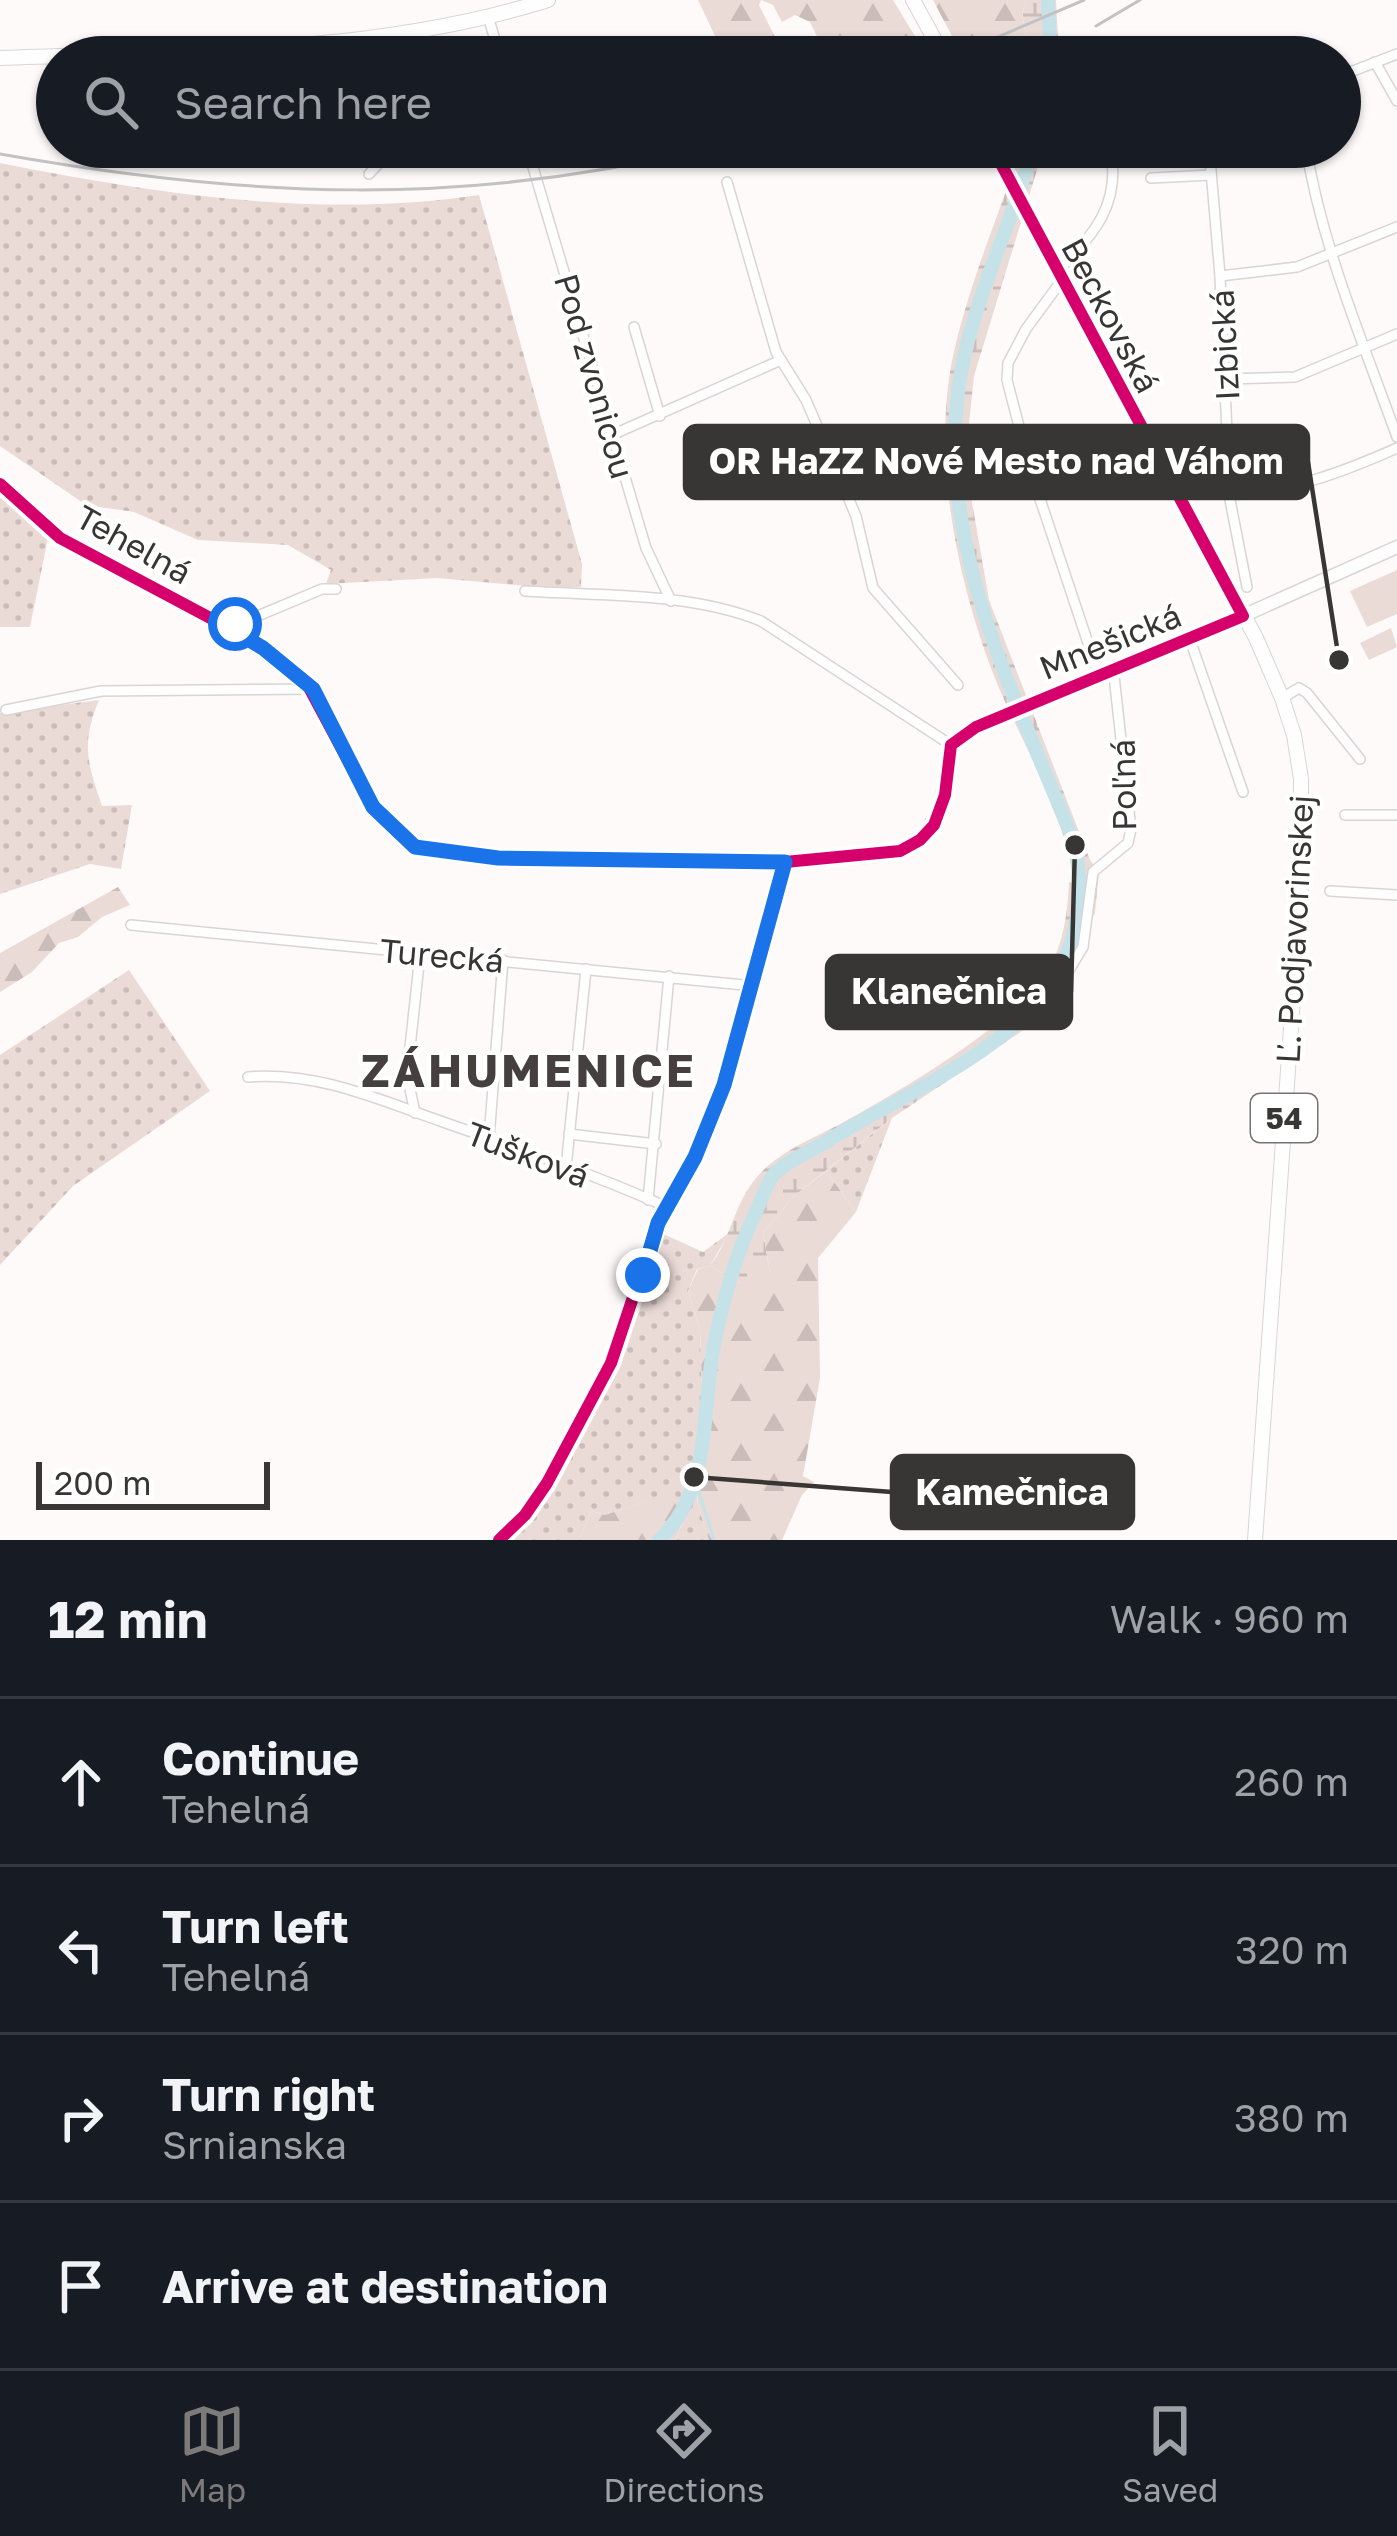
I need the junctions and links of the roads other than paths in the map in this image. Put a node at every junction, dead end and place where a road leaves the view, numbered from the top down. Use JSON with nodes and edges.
{"nodes":[{"id":1,"x":548,"y":0,"type":"edge"},
{"id":2,"x":913,"y":0,"type":"edge"},
{"id":3,"x":488,"y":16,"type":"junction"},
{"id":4,"x":379,"y":36,"type":"edge"},
{"id":5,"x":494,"y":36,"type":"edge"},
{"id":6,"x":933,"y":36,"type":"edge"},
{"id":7,"x":1397,"y":54,"type":"edge"},
{"id":8,"x":36,"y":56,"type":"edge"},
{"id":9,"x":0,"y":58,"type":"edge"},
{"id":10,"x":1375,"y":62,"type":"junction"},
{"id":11,"x":1361,"y":68,"type":"edge"},
{"id":12,"x":1397,"y":101,"type":"edge"},
{"id":13,"x":375,"y":168,"type":"edge"},
{"id":14,"x":533,"y":168,"type":"edge"},
{"id":15,"x":1003,"y":168,"type":"edge"},
{"id":16,"x":1112,"y":168,"type":"edge"},
{"id":17,"x":1210,"y":168,"type":"edge"},
{"id":18,"x":1309,"y":168,"type":"edge"},
{"id":19,"x":369,"y":174,"type":"dead end"},
{"id":20,"x":1211,"y":175,"type":"junction"},
{"id":21,"x":1151,"y":178,"type":"dead end"},
{"id":22,"x":727,"y":182,"type":"dead end"},
{"id":23,"x":1397,"y":227,"type":"edge"},
{"id":24,"x":1331,"y":254,"type":"junction"},
{"id":25,"x":1059,"y":275,"type":"junction"},
{"id":26,"x":1220,"y":275,"type":"junction"},
{"id":27,"x":634,"y":327,"type":"dead end"},
{"id":28,"x":1397,"y":334,"type":"edge"},
{"id":29,"x":1364,"y":347,"type":"junction"},
{"id":30,"x":781,"y":360,"type":"junction"},
{"id":31,"x":1226,"y":379,"type":"junction"},
{"id":32,"x":660,"y":416,"type":"junction"},
{"id":33,"x":612,"y":435,"type":"junction"},
{"id":34,"x":1397,"y":437,"type":"edge"},
{"id":35,"x":1397,"y":448,"type":"edge"},
{"id":36,"x":0,"y":484,"type":"edge"},
{"id":37,"x":1230,"y":495,"type":"junction"},
{"id":38,"x":1397,"y":547,"type":"edge"},
{"id":39,"x":1247,"y":587,"type":"dead end"},
{"id":40,"x":336,"y":589,"type":"dead end"},
{"id":41,"x":525,"y":591,"type":"dead end"},
{"id":42,"x":671,"y":601,"type":"junction"},
{"id":43,"x":1243,"y":616,"type":"junction"},
{"id":44,"x":229,"y":628,"type":"junction"},
{"id":45,"x":1189,"y":638,"type":"junction"},
{"id":46,"x":1113,"y":668,"type":"junction"},
{"id":47,"x":1099,"y":673,"type":"junction"},
{"id":48,"x":958,"y":685,"type":"dead end"},
{"id":49,"x":313,"y":689,"type":"junction"},
{"id":50,"x":1282,"y":698,"type":"junction"},
{"id":51,"x":6,"y":710,"type":"dead end"},
{"id":52,"x":951,"y":745,"type":"junction"},
{"id":53,"x":1360,"y":759,"type":"dead end"},
{"id":54,"x":1243,"y":792,"type":"dead end"},
{"id":55,"x":1346,"y":815,"type":"dead end"},
{"id":56,"x":1397,"y":815,"type":"edge"},
{"id":57,"x":785,"y":862,"type":"junction"},
{"id":58,"x":1330,"y":891,"type":"dead end"},
{"id":59,"x":1397,"y":896,"type":"edge"},
{"id":60,"x":130,"y":925,"type":"dead end"},
{"id":61,"x":420,"y":955,"type":"junction"},
{"id":62,"x":503,"y":960,"type":"junction"},
{"id":63,"x":586,"y":969,"type":"junction"},
{"id":64,"x":669,"y":976,"type":"junction"},
{"id":65,"x":754,"y":986,"type":"junction"},
{"id":66,"x":1040,"y":1019,"type":"dead end"},
{"id":67,"x":248,"y":1077,"type":"dead end"},
{"id":68,"x":415,"y":1113,"type":"junction"},
{"id":69,"x":569,"y":1134,"type":"junction"},
{"id":70,"x":489,"y":1138,"type":"junction"},
{"id":71,"x":656,"y":1144,"type":"junction"},
{"id":72,"x":566,"y":1168,"type":"junction"},
{"id":73,"x":648,"y":1200,"type":"junction"},
{"id":74,"x":667,"y":1207,"type":"junction"},
{"id":75,"x":500,"y":1540,"type":"edge"},
{"id":76,"x":1255,"y":1540,"type":"edge"}],
"edges":[{"from":1,"to":3,"type":"main road"},
{"from":2,"to":6,"type":"main road"},
{"from":3,"to":4,"type":"main road"},
{"from":3,"to":5,"type":"street"},
{"from":7,"to":10,"type":"street"},
{"from":8,"to":9,"type":"main road"},
{"from":10,"to":11,"type":"street"},
{"from":10,"to":12,"type":"street"},
{"from":13,"to":19,"type":"street"},
{"from":14,"to":33,"type":"street","name":"Pod zvonicou"},
{"from":15,"to":25,"type":"main road","name":"Beckovská","number":"54"},
{"from":16,"to":25,"type":"street"},
{"from":17,"to":20,"type":"street","name":"Izbická"},
{"from":18,"to":24,"type":"street"},
{"from":20,"to":21,"type":"street"},
{"from":20,"to":26,"type":"street","name":"Izbická"},
{"from":22,"to":30,"type":"street"},
{"from":23,"to":24,"type":"street"},
{"from":24,"to":26,"type":"street"},
{"from":24,"to":29,"type":"street"},
{"from":25,"to":43,"type":"main road","name":"Beckovská","number":"54"},
{"from":25,"to":47,"type":"street"},
{"from":26,"to":31,"type":"street","name":"Izbická"},
{"from":27,"to":32,"type":"street"},
{"from":28,"to":29,"type":"street"},
{"from":29,"to":31,"type":"street"},
{"from":29,"to":34,"type":"street"},
{"from":30,"to":32,"type":"street"},
{"from":30,"to":48,"type":"street"},
{"from":31,"to":37,"type":"street","name":"Izbická"},
{"from":32,"to":33,"type":"street"},
{"from":33,"to":42,"type":"street","name":"Pod zvonicou"},
{"from":35,"to":37,"type":"street"},
{"from":36,"to":44,"type":"street","name":"Tehelná"},
{"from":37,"to":39,"type":"street","name":"Izbická"},
{"from":38,"to":43,"type":"street","name":"Mnešická"},
{"from":40,"to":44,"type":"street"},
{"from":41,"to":42,"type":"street"},
{"from":42,"to":52,"type":"street"},
{"from":43,"to":45,"type":"street","name":"Mnešická"},
{"from":43,"to":50,"type":"main road","name":"Ľ. Podjavorinskej","number":"54"},
{"from":44,"to":49,"type":"street","name":"Tehelná"},
{"from":45,"to":46,"type":"street","name":"Mnešická"},
{"from":45,"to":54,"type":"street"},
{"from":46,"to":47,"type":"street","name":"Mnešická"},
{"from":46,"to":66,"type":"street","name":"Poľná"},
{"from":47,"to":52,"type":"street","name":"Mnešická"},
{"from":49,"to":51,"type":"street"},
{"from":49,"to":57,"type":"street","name":"Tehelná"},
{"from":50,"to":53,"type":"street"},
{"from":50,"to":76,"type":"main road","name":"Ľ. Podjavorinskej","number":"54"},
{"from":52,"to":57,"type":"street","name":"Tehelná"},
{"from":55,"to":56,"type":"street"},
{"from":57,"to":65,"type":"street"},
{"from":58,"to":59,"type":"street"},
{"from":60,"to":61,"type":"street","name":"Turecká"},
{"from":61,"to":62,"type":"street","name":"Turecká"},
{"from":61,"to":68,"type":"street"},
{"from":62,"to":63,"type":"street","name":"Turecká"},
{"from":62,"to":70,"type":"street"},
{"from":63,"to":64,"type":"street","name":"Turecká"},
{"from":63,"to":69,"type":"street"},
{"from":64,"to":65,"type":"street","name":"Turecká"},
{"from":64,"to":71,"type":"street"},
{"from":65,"to":74,"type":"street"},
{"from":67,"to":68,"type":"street","name":"Tušková"},
{"from":68,"to":70,"type":"street","name":"Tušková"},
{"from":69,"to":71,"type":"street"},
{"from":69,"to":72,"type":"street"},
{"from":70,"to":72,"type":"street","name":"Tušková"},
{"from":71,"to":73,"type":"street"},
{"from":72,"to":73,"type":"street","name":"Tušková"},
{"from":73,"to":74,"type":"street","name":"Tušková"},
{"from":74,"to":75,"type":"street"}]}
